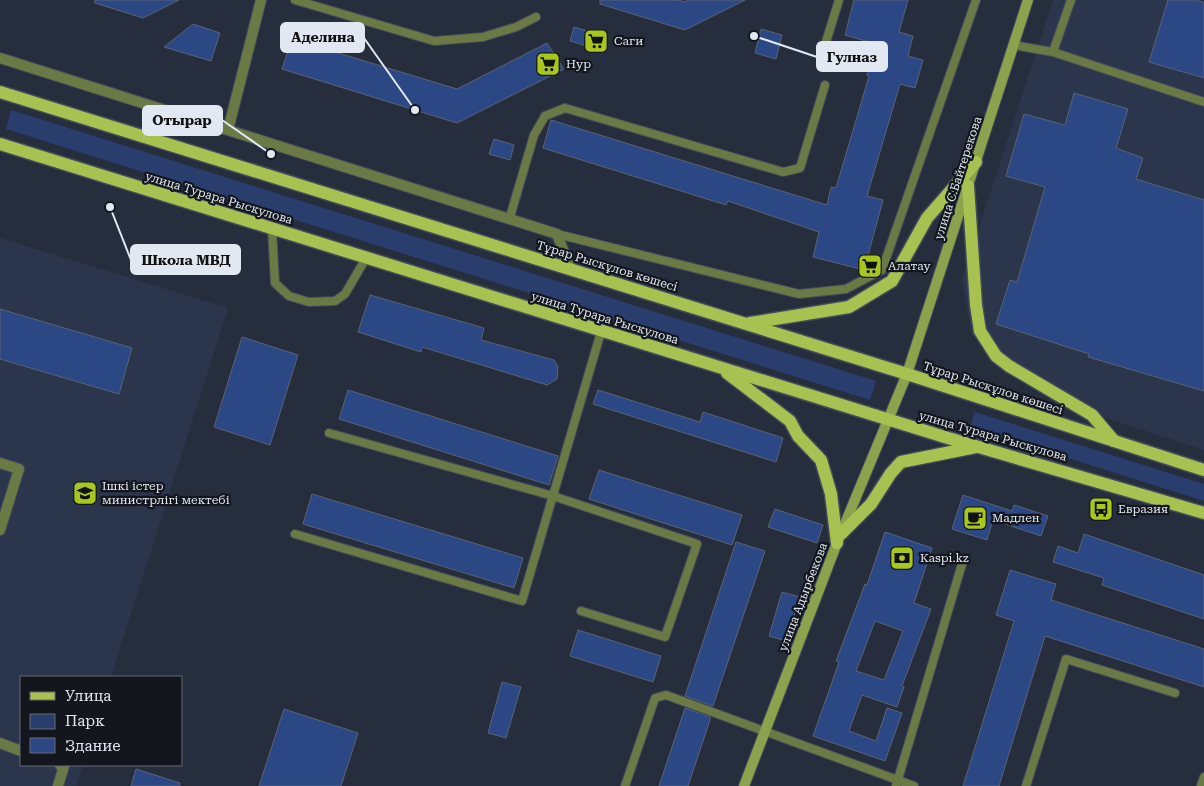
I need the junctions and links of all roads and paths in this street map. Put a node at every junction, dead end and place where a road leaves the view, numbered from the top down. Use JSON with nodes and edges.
{"nodes":[{"id":1,"x":261,"y":0,"type":"edge"},
{"id":2,"x":295,"y":0,"type":"edge"},
{"id":3,"x":839,"y":0,"type":"edge"},
{"id":4,"x":976,"y":0,"type":"edge"},
{"id":5,"x":1028,"y":0,"type":"edge"},
{"id":6,"x":1071,"y":0,"type":"edge"},
{"id":7,"x":536,"y":17,"type":"dead end"},
{"id":8,"x":825,"y":45,"type":"dead end"},
{"id":9,"x":1014,"y":45,"type":"junction"},
{"id":10,"x":1053,"y":52,"type":"junction"},
{"id":11,"x":0,"y":58,"type":"edge"},
{"id":12,"x":825,"y":86,"type":"dead end"},
{"id":13,"x":0,"y":92,"type":"edge"},
{"id":14,"x":1204,"y":102,"type":"edge"},
{"id":15,"x":228,"y":130,"type":"junction"},
{"id":16,"x":0,"y":144,"type":"edge"},
{"id":17,"x":976,"y":162,"type":"junction"},
{"id":18,"x":968,"y":186,"type":"junction"},
{"id":19,"x":510,"y":217,"type":"junction"},
{"id":20,"x":272,"y":229,"type":"junction"},
{"id":21,"x":557,"y":234,"type":"junction"},
{"id":22,"x":366,"y":258,"type":"junction"},
{"id":23,"x":571,"y":270,"type":"junction"},
{"id":24,"x":746,"y":324,"type":"junction"},
{"id":25,"x":601,"y":332,"type":"junction"},
{"id":26,"x":719,"y":367,"type":"junction"},
{"id":27,"x":907,"y":374,"type":"junction"},
{"id":28,"x":890,"y":419,"type":"junction"},
{"id":29,"x":329,"y":433,"type":"dead end"},
{"id":30,"x":1114,"y":441,"type":"junction"},
{"id":31,"x":979,"y":446,"type":"junction"},
{"id":32,"x":0,"y":463,"type":"edge"},
{"id":33,"x":1204,"y":470,"type":"edge"},
{"id":34,"x":552,"y":496,"type":"junction"},
{"id":35,"x":1204,"y":513,"type":"edge"},
{"id":36,"x":0,"y":530,"type":"edge"},
{"id":37,"x":295,"y":534,"type":"dead end"},
{"id":38,"x":839,"y":538,"type":"junction"},
{"id":39,"x":962,"y":564,"type":"dead end"},
{"id":40,"x":581,"y":611,"type":"dead end"},
{"id":41,"x":1175,"y":693,"type":"dead end"},
{"id":42,"x":765,"y":731,"type":"junction"},
{"id":43,"x":0,"y":743,"type":"edge"},
{"id":44,"x":20,"y":751,"type":"edge"},
{"id":45,"x":64,"y":766,"type":"edge"},
{"id":46,"x":1204,"y":777,"type":"edge"},
{"id":47,"x":897,"y":783,"type":"edge"},
{"id":48,"x":58,"y":786,"type":"edge"},
{"id":49,"x":625,"y":786,"type":"edge"},
{"id":50,"x":744,"y":786,"type":"edge"},
{"id":51,"x":914,"y":786,"type":"edge"},
{"id":52,"x":1026,"y":786,"type":"edge"},
{"id":53,"x":1201,"y":786,"type":"edge"}],
"edges":[{"from":1,"to":15,"type":"street"},
{"from":2,"to":7,"type":"lane"},
{"from":3,"to":8,"type":"lane"},
{"from":4,"to":21,"type":"lane"},
{"from":5,"to":9,"type":"main road","name":"улица С.Байтерекова"},
{"from":6,"to":10,"type":"lane"},
{"from":9,"to":10,"type":"lane"},
{"from":9,"to":17,"type":"main road","name":"улица С.Байтерекова"},
{"from":10,"to":14,"type":"lane"},
{"from":11,"to":15,"type":"street"},
{"from":12,"to":19,"type":"lane"},
{"from":13,"to":23,"type":"main road","name":"Тұрар Рыскұлов көшесі"},
{"from":15,"to":19,"type":"street"},
{"from":16,"to":20,"type":"main road","name":"улица Турара Рыскулова"},
{"from":17,"to":18,"type":"main road","name":"улица С.Байтерекова"},
{"from":17,"to":24,"type":"main road"},
{"from":18,"to":27,"type":"main road","name":"улица С.Байтерекова"},
{"from":18,"to":30,"type":"main road"},
{"from":19,"to":21,"type":"street"},
{"from":20,"to":22,"type":"main road","name":"улица Турара Рыскулова"},
{"from":20,"to":22,"type":"lane"},
{"from":21,"to":23,"type":"street"},
{"from":22,"to":25,"type":"main road","name":"улица Турара Рыскулова"},
{"from":23,"to":24,"type":"main road","name":"Тұрар Рыскұлов көшесі"},
{"from":24,"to":27,"type":"main road","name":"Тұрар Рыскұлов көшесі"},
{"from":25,"to":26,"type":"main road","name":"улица Турара Рыскулова"},
{"from":25,"to":34,"type":"lane"},
{"from":26,"to":28,"type":"main road","name":"улица Турара Рыскулова"},
{"from":26,"to":38,"type":"main road"},
{"from":27,"to":28,"type":"main road","name":"улица С.Байтерекова"},
{"from":27,"to":30,"type":"main road","name":"Тұрар Рыскұлов көшесі"},
{"from":28,"to":31,"type":"main road","name":"улица Турара Рыскулова"},
{"from":28,"to":38,"type":"main road","name":"улица Адырбекова"},
{"from":29,"to":34,"type":"lane"},
{"from":30,"to":33,"type":"main road","name":"Тұрар Рыскұлов көшесі"},
{"from":31,"to":35,"type":"main road","name":"улица Турара Рыскулова"},
{"from":31,"to":38,"type":"main road"},
{"from":32,"to":36,"type":"street"},
{"from":34,"to":37,"type":"lane"},
{"from":34,"to":40,"type":"lane"},
{"from":38,"to":42,"type":"main road","name":"улица Адырбекова"},
{"from":39,"to":47,"type":"lane"},
{"from":41,"to":52,"type":"lane"},
{"from":42,"to":47,"type":"lane"},
{"from":42,"to":49,"type":"lane"},
{"from":42,"to":50,"type":"main road","name":"улица Адырбекова"},
{"from":43,"to":44,"type":"street"},
{"from":45,"to":48,"type":"street"},
{"from":46,"to":53,"type":"lane"},
{"from":47,"to":51,"type":"lane"}]}
